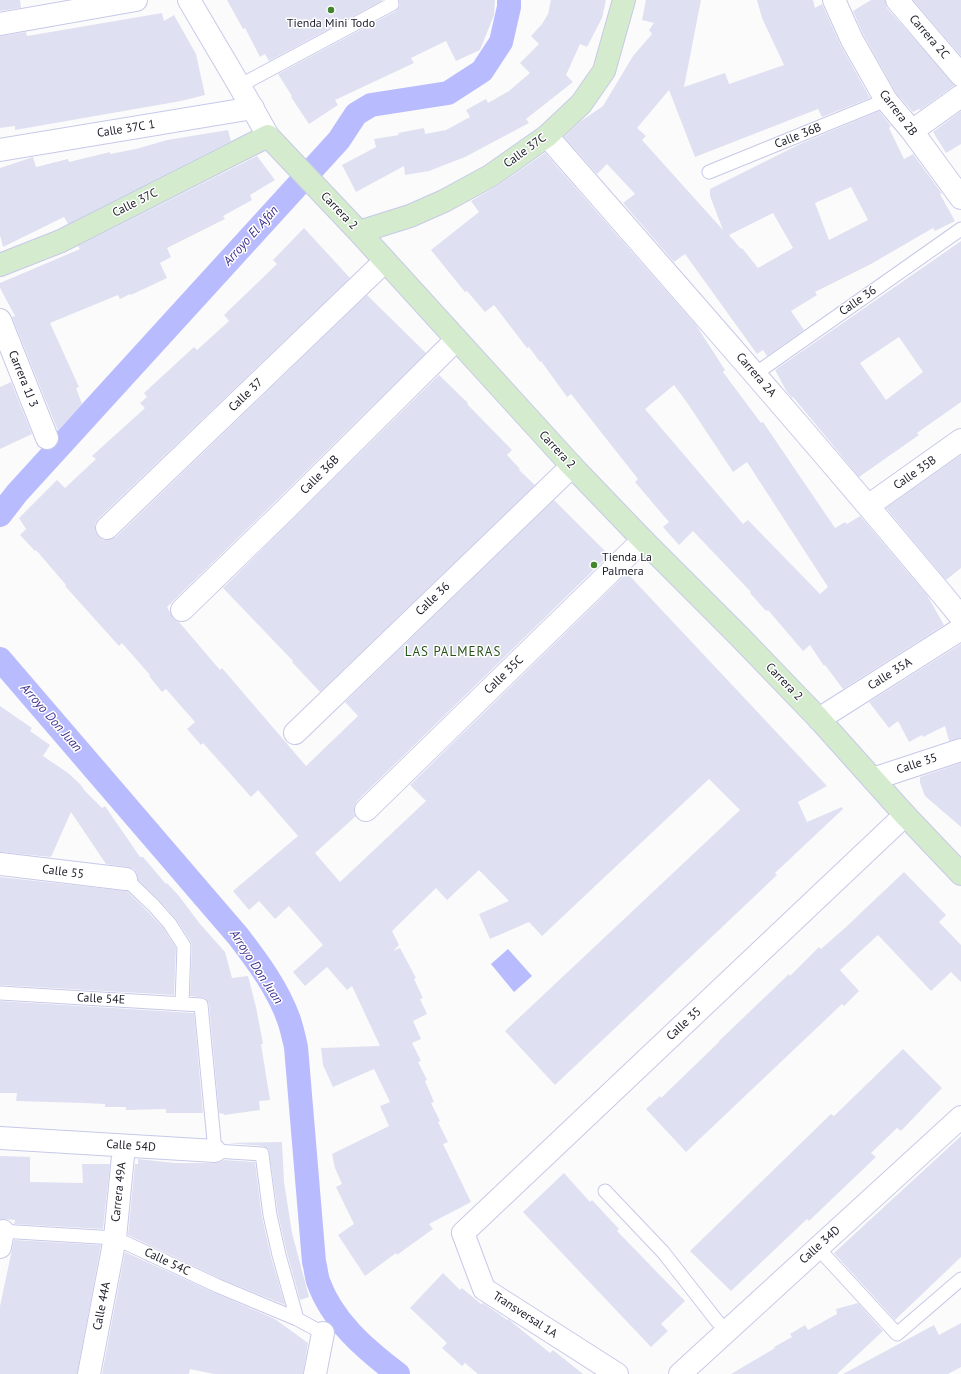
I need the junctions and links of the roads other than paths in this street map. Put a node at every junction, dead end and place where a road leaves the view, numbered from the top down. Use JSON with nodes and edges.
{"nodes":[{"id":1,"x":136,"y":0,"type":"edge"},
{"id":2,"x":189,"y":0,"type":"edge"},
{"id":3,"x":624,"y":0,"type":"edge"},
{"id":4,"x":834,"y":0,"type":"edge"},
{"id":5,"x":897,"y":0,"type":"edge"},
{"id":6,"x":391,"y":2,"type":"edge"},
{"id":7,"x":0,"y":24,"type":"edge"},
{"id":8,"x":961,"y":75,"type":"edge"},
{"id":9,"x":239,"y":86,"type":"junction"},
{"id":10,"x":961,"y":96,"type":"edge"},
{"id":11,"x":886,"y":100,"type":"junction"},
{"id":12,"x":253,"y":108,"type":"junction"},
{"id":13,"x":912,"y":131,"type":"junction"},
{"id":14,"x":268,"y":136,"type":"junction"},
{"id":15,"x":546,"y":136,"type":"junction"},
{"id":16,"x":0,"y":150,"type":"edge"},
{"id":17,"x":710,"y":172,"type":"dead end"},
{"id":18,"x":961,"y":198,"type":"edge"},
{"id":19,"x":961,"y":229,"type":"edge"},
{"id":20,"x":358,"y":232,"type":"junction"},
{"id":21,"x":385,"y":261,"type":"junction"},
{"id":22,"x":0,"y":265,"type":"edge"},
{"id":23,"x":0,"y":320,"type":"edge"},
{"id":24,"x":456,"y":340,"type":"junction"},
{"id":25,"x":755,"y":374,"type":"junction"},
{"id":26,"x":47,"y":438,"type":"dead end"},
{"id":27,"x":961,"y":440,"type":"edge"},
{"id":28,"x":572,"y":466,"type":"junction"},
{"id":29,"x":868,"y":506,"type":"junction"},
{"id":30,"x":107,"y":528,"type":"dead end"},
{"id":31,"x":643,"y":540,"type":"junction"},
{"id":32,"x":182,"y":610,"type":"dead end"},
{"id":33,"x":961,"y":618,"type":"edge"},
{"id":34,"x":961,"y":629,"type":"edge"},
{"id":35,"x":819,"y":719,"type":"junction"},
{"id":36,"x":295,"y":733,"type":"dead end"},
{"id":37,"x":961,"y":750,"type":"edge"},
{"id":38,"x":873,"y":779,"type":"junction"},
{"id":39,"x":366,"y":810,"type":"dead end"},
{"id":40,"x":905,"y":815,"type":"junction"},
{"id":41,"x":0,"y":864,"type":"edge"},
{"id":42,"x":961,"y":874,"type":"edge"},
{"id":43,"x":126,"y":879,"type":"joint"},
{"id":44,"x":0,"y":993,"type":"edge"},
{"id":45,"x":182,"y":1003,"type":"junction"},
{"id":46,"x":961,"y":1117,"type":"edge"},
{"id":47,"x":0,"y":1138,"type":"edge"},
{"id":48,"x":124,"y":1146,"type":"junction"},
{"id":49,"x":215,"y":1151,"type":"junction"},
{"id":50,"x":605,"y":1191,"type":"dead end"},
{"id":51,"x":463,"y":1233,"type":"joint"},
{"id":52,"x":1,"y":1236,"type":"edge"},
{"id":53,"x":115,"y":1238,"type":"junction"},
{"id":54,"x":818,"y":1248,"type":"junction"},
{"id":55,"x":961,"y":1279,"type":"edge"},
{"id":56,"x":297,"y":1319,"type":"junction"},
{"id":57,"x":727,"y":1331,"type":"junction"},
{"id":58,"x":323,"y":1333,"type":"joint"},
{"id":59,"x":89,"y":1374,"type":"edge"},
{"id":60,"x":315,"y":1374,"type":"edge"},
{"id":61,"x":617,"y":1374,"type":"edge"},
{"id":62,"x":680,"y":1374,"type":"edge"}],
"edges":[{"from":1,"to":7,"type":"street"},
{"from":2,"to":9,"type":"street","name":"Carrera 2"},
{"from":3,"to":15,"type":"street","name":"Calle 37C"},
{"from":4,"to":11,"type":"street","name":"Carrera 2B"},
{"from":5,"to":8,"type":"street","name":"Carrera 2C"},
{"from":6,"to":9,"type":"lane"},
{"from":9,"to":12,"type":"street","name":"Carrera 2"},
{"from":10,"to":13,"type":"street"},
{"from":11,"to":13,"type":"street","name":"Carrera 2B"},
{"from":11,"to":17,"type":"lane","name":"Calle 36B"},
{"from":12,"to":14,"type":"street","name":"Carrera 2"},
{"from":12,"to":16,"type":"street","name":"Calle 37C 1"},
{"from":13,"to":18,"type":"street","name":"Carrera 2B"},
{"from":14,"to":20,"type":"street","name":"Carrera 2"},
{"from":14,"to":22,"type":"street","name":"Calle 37C"},
{"from":15,"to":20,"type":"street","name":"Calle 37C"},
{"from":15,"to":25,"type":"street","name":"Carrera 2A"},
{"from":19,"to":25,"type":"lane","name":"Calle 36"},
{"from":20,"to":21,"type":"street","name":"Carrera 2"},
{"from":21,"to":24,"type":"street","name":"Carrera 2"},
{"from":21,"to":30,"type":"street","name":"Calle 37"},
{"from":23,"to":26,"type":"street","name":"Carrera 1J 3"},
{"from":24,"to":28,"type":"street","name":"Carrera 2"},
{"from":24,"to":32,"type":"street","name":"Calle 36B"},
{"from":25,"to":29,"type":"street","name":"Carrera 2A"},
{"from":27,"to":29,"type":"street","name":"Calle 35B"},
{"from":28,"to":31,"type":"street","name":"Carrera 2"},
{"from":28,"to":36,"type":"street","name":"Calle 36"},
{"from":29,"to":33,"type":"street","name":"Carrera 2A"},
{"from":31,"to":35,"type":"street","name":"Carrera 2"},
{"from":31,"to":39,"type":"street","name":"Calle 35C"},
{"from":34,"to":35,"type":"street","name":"Calle 35A"},
{"from":35,"to":38,"type":"street","name":"Carrera 2"},
{"from":37,"to":38,"type":"street","name":"Calle 35"},
{"from":38,"to":40,"type":"street","name":"Carrera 2"},
{"from":40,"to":42,"type":"street","name":"Carrera 2"},
{"from":40,"to":51,"type":"street","name":"Calle 35"},
{"from":41,"to":43,"type":"street","name":"Calle 55"},
{"from":43,"to":45,"type":"lane"},
{"from":44,"to":45,"type":"lane","name":"Calle 54E"},
{"from":45,"to":49,"type":"lane","name":"Calle 54E"},
{"from":46,"to":54,"type":"street","name":"Calle 34D"},
{"from":47,"to":48,"type":"street","name":"Calle 54D"},
{"from":48,"to":49,"type":"street","name":"Calle 54D"},
{"from":48,"to":53,"type":"street","name":"Carrera 49A"},
{"from":49,"to":56,"type":"lane","name":"Calle 54D"},
{"from":50,"to":57,"type":"lane"},
{"from":51,"to":61,"type":"street","name":"Transversal 1A"},
{"from":52,"to":53,"type":"lane","name":"Calle 54C"},
{"from":53,"to":56,"type":"lane","name":"Calle 54C"},
{"from":53,"to":59,"type":"street","name":"Calle 44A"},
{"from":54,"to":55,"type":"lane"},
{"from":54,"to":57,"type":"street","name":"Calle 34D"},
{"from":56,"to":58,"type":"lane","name":"Calle 54C"},
{"from":57,"to":62,"type":"street","name":"Calle 34D"},
{"from":58,"to":60,"type":"street"}]}
